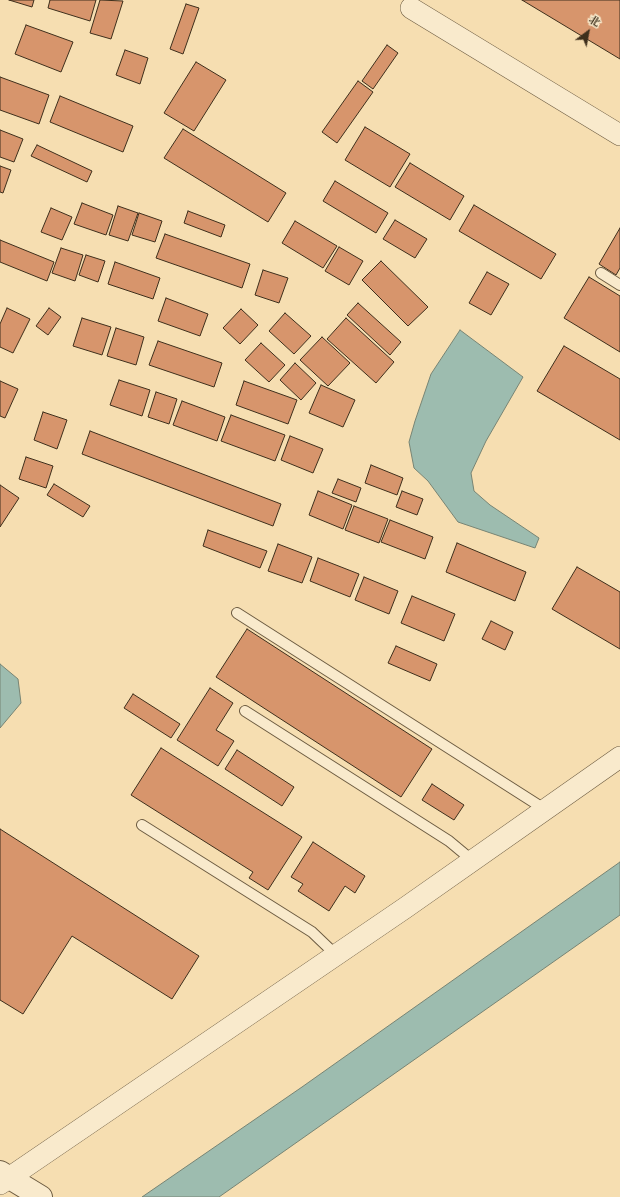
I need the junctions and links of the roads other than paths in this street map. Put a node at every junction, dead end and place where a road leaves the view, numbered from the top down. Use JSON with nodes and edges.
{"nodes":[{"id":1,"x":411,"y":8,"type":"dead end"},
{"id":2,"x":620,"y":135,"type":"edge"},
{"id":3,"x":601,"y":273,"type":"dead end"},
{"id":4,"x":620,"y":285,"type":"edge"},
{"id":5,"x":236,"y":613,"type":"dead end"},
{"id":6,"x":245,"y":711,"type":"dead end"},
{"id":7,"x":620,"y":757,"type":"edge"},
{"id":8,"x":546,"y":810,"type":"junction"},
{"id":9,"x":142,"y":825,"type":"dead end"},
{"id":10,"x":473,"y":861,"type":"junction"},
{"id":11,"x":336,"y":955,"type":"junction"},
{"id":12,"x":3,"y":1178,"type":"edge"},
{"id":13,"x":41,"y":1197,"type":"edge"}],
"edges":[{"from":1,"to":2,"type":"street"},
{"from":3,"to":4,"type":"lane"},
{"from":5,"to":8,"type":"lane"},
{"from":6,"to":10,"type":"lane"},
{"from":7,"to":8,"type":"street"},
{"from":8,"to":10,"type":"street"},
{"from":9,"to":11,"type":"lane"},
{"from":10,"to":11,"type":"street"},
{"from":11,"to":12,"type":"street"},
{"from":12,"to":13,"type":"street"}]}
